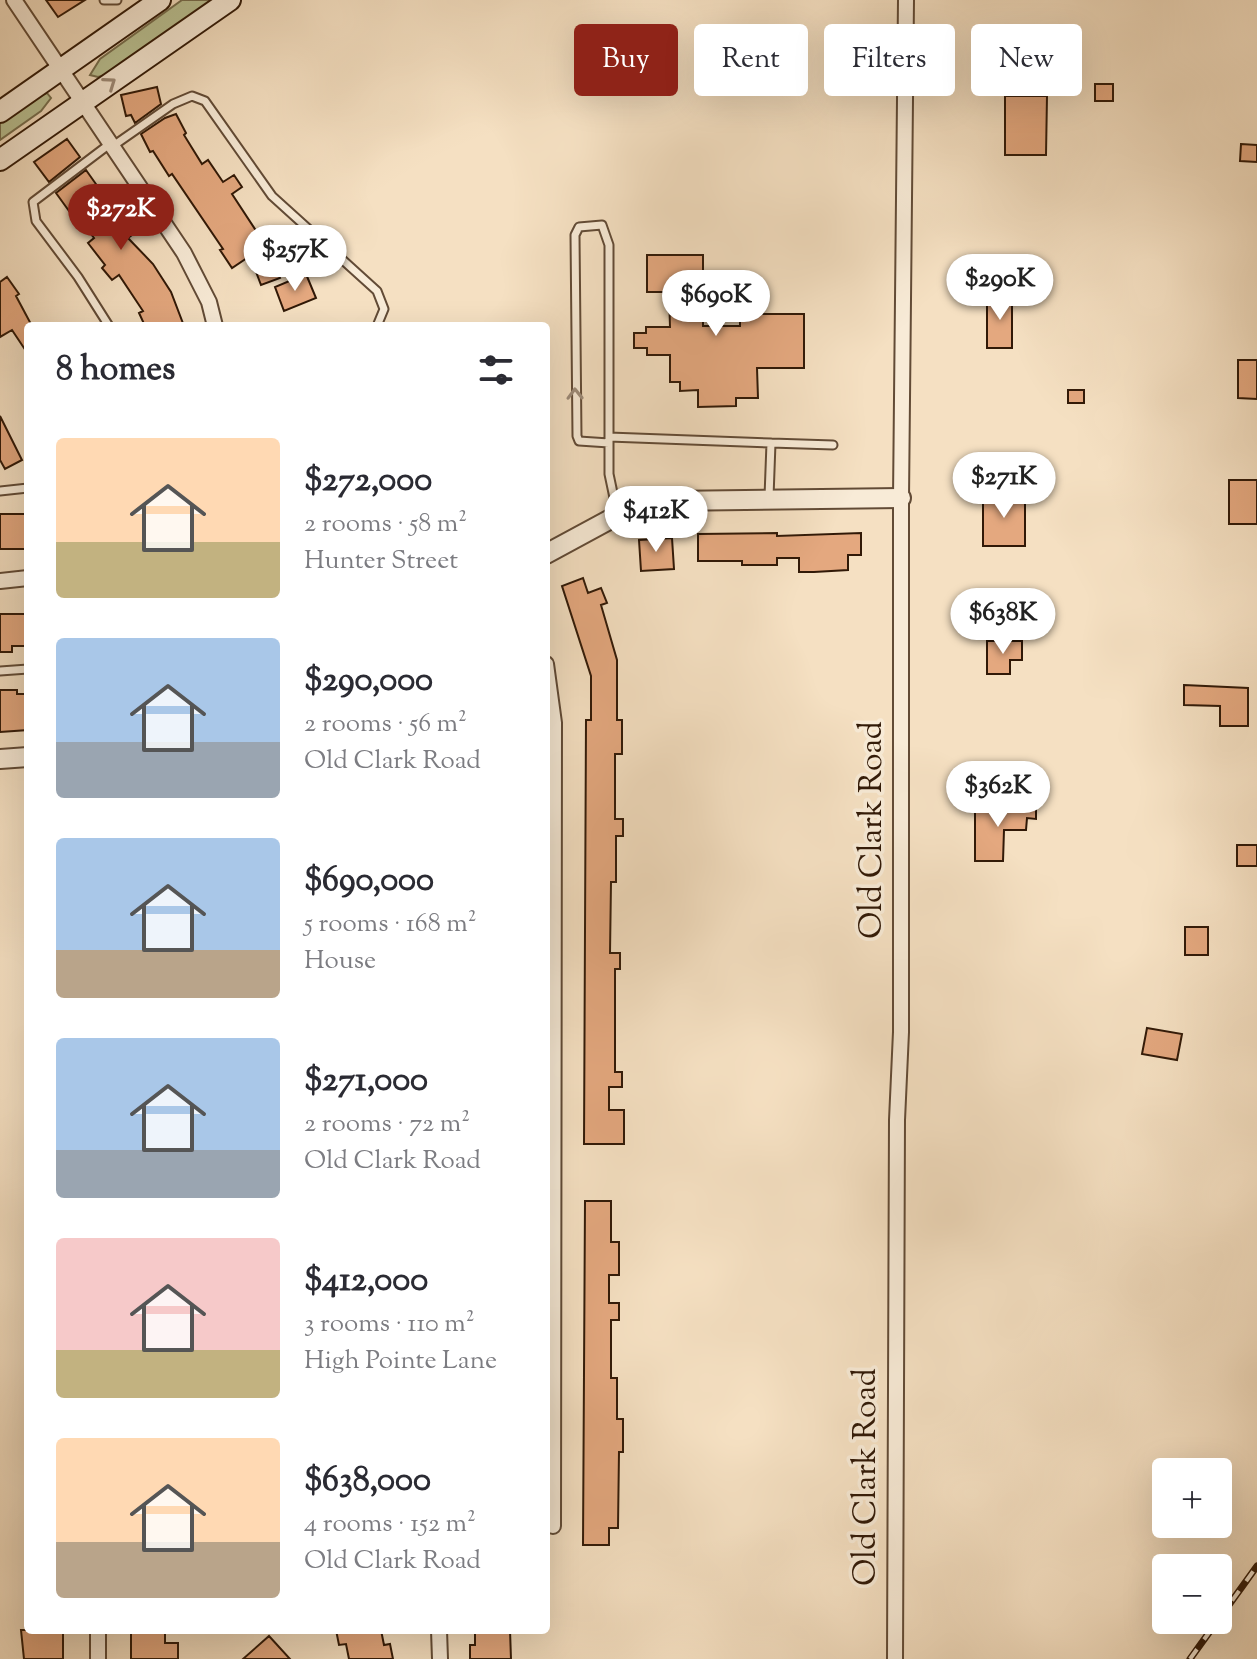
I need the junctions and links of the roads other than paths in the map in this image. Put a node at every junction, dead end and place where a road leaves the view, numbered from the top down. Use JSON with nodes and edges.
{"nodes":[{"id":1,"x":14,"y":0,"type":"edge"},
{"id":2,"x":104,"y":0,"type":"edge"},
{"id":3,"x":117,"y":0,"type":"edge"},
{"id":4,"x":160,"y":0,"type":"edge"},
{"id":5,"x":230,"y":0,"type":"edge"},
{"id":6,"x":906,"y":0,"type":"edge"},
{"id":7,"x":59,"y":70,"type":"junction"},
{"id":8,"x":84,"y":101,"type":"junction"},
{"id":9,"x":0,"y":112,"type":"edge"},
{"id":10,"x":112,"y":145,"type":"junction"},
{"id":11,"x":0,"y":160,"type":"edge"},
{"id":12,"x":106,"y":322,"type":"edge"},
{"id":13,"x":214,"y":322,"type":"edge"},
{"id":14,"x":379,"y":322,"type":"edge"},
{"id":15,"x":609,"y":440,"type":"junction"},
{"id":16,"x":771,"y":443,"type":"junction"},
{"id":17,"x":833,"y":445,"type":"dead end"},
{"id":18,"x":24,"y":488,"type":"edge"},
{"id":19,"x":0,"y":491,"type":"edge"},
{"id":20,"x":901,"y":498,"type":"junction"},
{"id":21,"x":769,"y":499,"type":"junction"},
{"id":22,"x":618,"y":515,"type":"junction"},
{"id":23,"x":550,"y":552,"type":"edge"},
{"id":24,"x":24,"y":578,"type":"edge"},
{"id":25,"x":0,"y":581,"type":"edge"},
{"id":26,"x":24,"y":669,"type":"edge"},
{"id":27,"x":0,"y":671,"type":"edge"},
{"id":28,"x":550,"y":694,"type":"edge"},
{"id":29,"x":24,"y":757,"type":"edge"},
{"id":30,"x":0,"y":759,"type":"edge"},
{"id":31,"x":550,"y":1305,"type":"edge"},
{"id":32,"x":550,"y":1470,"type":"edge"},
{"id":33,"x":553,"y":1526,"type":"dead end"},
{"id":34,"x":98,"y":1634,"type":"edge"},
{"id":35,"x":439,"y":1634,"type":"edge"},
{"id":36,"x":98,"y":1659,"type":"edge"},
{"id":37,"x":440,"y":1659,"type":"edge"},
{"id":38,"x":895,"y":1659,"type":"edge"}],
"edges":[{"from":1,"to":7,"type":"street"},
{"from":2,"to":3,"type":"lane"},
{"from":4,"to":7,"type":"main road"},
{"from":8,"to":5,"type":"main road","one_way":true},
{"from":6,"to":20,"type":"street","name":"Old Clark Road"},
{"from":7,"to":8,"type":"street"},
{"from":7,"to":9,"type":"main road"},
{"from":8,"to":10,"type":"street"},
{"from":8,"to":11,"type":"main road"},
{"from":10,"to":12,"type":"lane"},
{"from":10,"to":13,"type":"street"},
{"from":10,"to":14,"type":"lane"},
{"from":15,"to":15,"type":"lane","one_way":true},
{"from":15,"to":16,"type":"lane"},
{"from":15,"to":22,"type":"lane"},
{"from":16,"to":17,"type":"lane"},
{"from":16,"to":21,"type":"lane"},
{"from":18,"to":19,"type":"lane"},
{"from":20,"to":21,"type":"street"},
{"from":20,"to":38,"type":"street","name":"Old Clark Road"},
{"from":21,"to":22,"type":"street"},
{"from":22,"to":23,"type":"street"},
{"from":24,"to":25,"type":"street"},
{"from":26,"to":27,"type":"lane"},
{"from":28,"to":31,"type":"street"},
{"from":29,"to":30,"type":"street"},
{"from":32,"to":33,"type":"street"},
{"from":34,"to":36,"type":"street"},
{"from":35,"to":37,"type":"street"}]}
